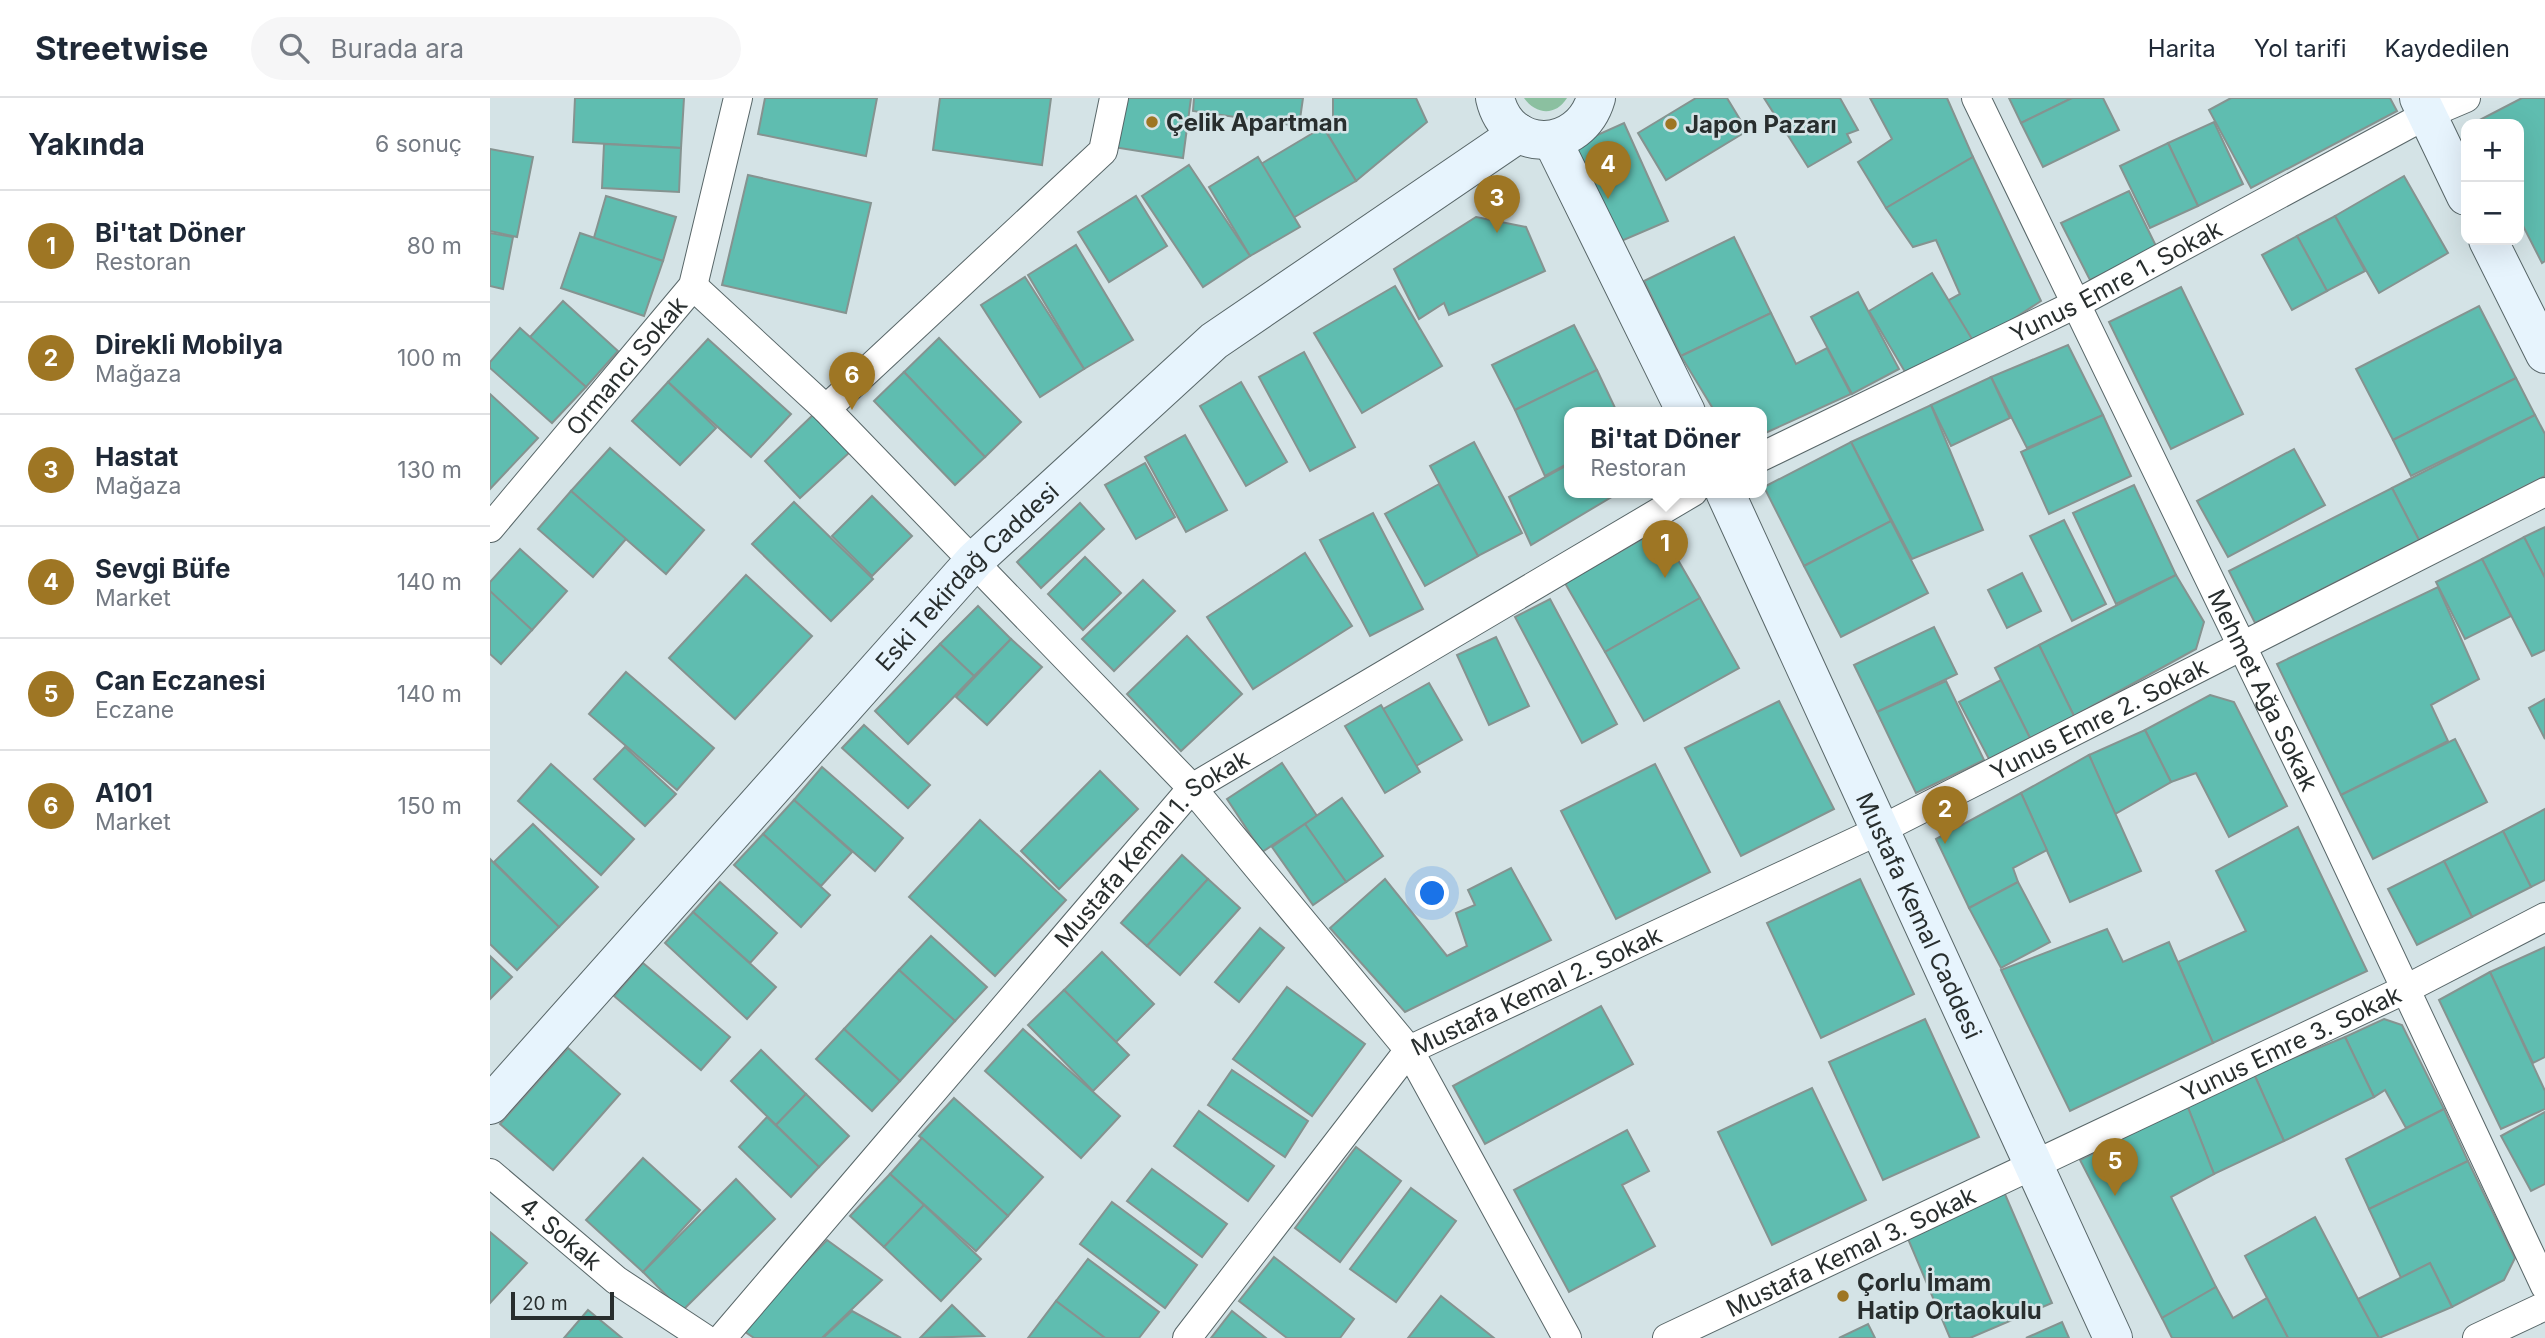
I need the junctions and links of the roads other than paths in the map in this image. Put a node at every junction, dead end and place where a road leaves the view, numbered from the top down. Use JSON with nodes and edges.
{"nodes":[{"id":1,"x":738,"y":98,"type":"edge"},
{"id":2,"x":1114,"y":98,"type":"edge"},
{"id":3,"x":1495,"y":98,"type":"edge"},
{"id":4,"x":1596,"y":98,"type":"edge"},
{"id":5,"x":1976,"y":98,"type":"edge"},
{"id":6,"x":2466,"y":98,"type":"edge"},
{"id":7,"x":2423,"y":107,"type":"edge"},
{"id":8,"x":1536,"y":137,"type":"junction"},
{"id":9,"x":2461,"y":186,"type":"edge"},
{"id":10,"x":2490,"y":245,"type":"edge"},
{"id":11,"x":692,"y":286,"type":"junction"},
{"id":12,"x":2077,"y":304,"type":"junction"},
{"id":13,"x":2545,"y":354,"type":"edge"},
{"id":14,"x":1683,"y":407,"type":"edge"},
{"id":15,"x":826,"y":409,"type":"junction"},
{"id":16,"x":1767,"y":454,"type":"edge"},
{"id":17,"x":2545,"y":492,"type":"edge"},
{"id":18,"x":1683,"y":498,"type":"edge"},
{"id":19,"x":1728,"y":498,"type":"edge"},
{"id":20,"x":490,"y":528,"type":"edge"},
{"id":21,"x":975,"y":560,"type":"junction"},
{"id":22,"x":2242,"y":647,"type":"junction"},
{"id":23,"x":1192,"y":788,"type":"junction"},
{"id":24,"x":1878,"y":831,"type":"junction"},
{"id":25,"x":2545,"y":917,"type":"edge"},
{"id":26,"x":2404,"y":990,"type":"junction"},
{"id":27,"x":1409,"y":1050,"type":"junction"},
{"id":28,"x":490,"y":1105,"type":"edge"},
{"id":29,"x":2034,"y":1163,"type":"junction"},
{"id":30,"x":490,"y":1173,"type":"edge"},
{"id":31,"x":2545,"y":1286,"type":"edge"},
{"id":32,"x":2545,"y":1306,"type":"edge"},
{"id":33,"x":704,"y":1338,"type":"edge"},
{"id":34,"x":722,"y":1338,"type":"edge"},
{"id":35,"x":1187,"y":1338,"type":"edge"},
{"id":36,"x":1567,"y":1338,"type":"edge"},
{"id":37,"x":1667,"y":1338,"type":"edge"},
{"id":38,"x":2113,"y":1338,"type":"edge"},
{"id":39,"x":2477,"y":1338,"type":"edge"}],
"edges":[{"from":1,"to":11,"type":"street","name":"Ormancı Sokak"},
{"from":2,"to":15,"type":"street"},
{"from":3,"to":8,"type":"street"},
{"from":4,"to":8,"type":"street","name":"Eski Tekirdağ Caddesi"},
{"from":5,"to":12,"type":"street","name":"Mehmet Ağa Sokak"},
{"from":6,"to":7,"type":"street","name":"Yunus Emre 1. Sokak"},
{"from":7,"to":9,"type":"street"},
{"from":7,"to":12,"type":"street","name":"Yunus Emre 1. Sokak"},
{"from":8,"to":14,"type":"street"},
{"from":8,"to":21,"type":"street","name":"Eski Tekirdağ Caddesi"},
{"from":10,"to":13,"type":"street"},
{"from":11,"to":15,"type":"street"},
{"from":11,"to":20,"type":"street","name":"Ormancı Sokak"},
{"from":12,"to":16,"type":"street","name":"Yunus Emre 1. Sokak"},
{"from":12,"to":22,"type":"street","name":"Mehmet Ağa Sokak"},
{"from":15,"to":21,"type":"street"},
{"from":17,"to":22,"type":"street","name":"Yunus Emre 2. Sokak"},
{"from":18,"to":23,"type":"street","name":"Mustafa Kemal 1. Sokak"},
{"from":19,"to":24,"type":"street","name":"Mustafa Kemal Caddesi"},
{"from":21,"to":23,"type":"street"},
{"from":21,"to":28,"type":"street","name":"Eski Tekirdağ Caddesi"},
{"from":22,"to":24,"type":"street","name":"Yunus Emre 2. Sokak"},
{"from":22,"to":26,"type":"street","name":"Mehmet Ağa Sokak"},
{"from":23,"to":27,"type":"street"},
{"from":23,"to":34,"type":"street","name":"Mustafa Kemal 1. Sokak"},
{"from":24,"to":27,"type":"street","name":"Mustafa Kemal 2. Sokak"},
{"from":24,"to":29,"type":"street","name":"Mustafa Kemal Caddesi"},
{"from":25,"to":26,"type":"street","name":"Yunus Emre 3. Sokak"},
{"from":26,"to":29,"type":"street","name":"Yunus Emre 3. Sokak"},
{"from":26,"to":31,"type":"street","name":"Mehmet Ağa Sokak"},
{"from":27,"to":35,"type":"street","name":"Mustafa Kemal 2. Sokak"},
{"from":27,"to":36,"type":"street"},
{"from":29,"to":37,"type":"street","name":"Mustafa Kemal 3. Sokak"},
{"from":29,"to":38,"type":"street","name":"Mustafa Kemal Caddesi"},
{"from":30,"to":33,"type":"street","name":"4. Sokak"},
{"from":32,"to":39,"type":"street"}]}
